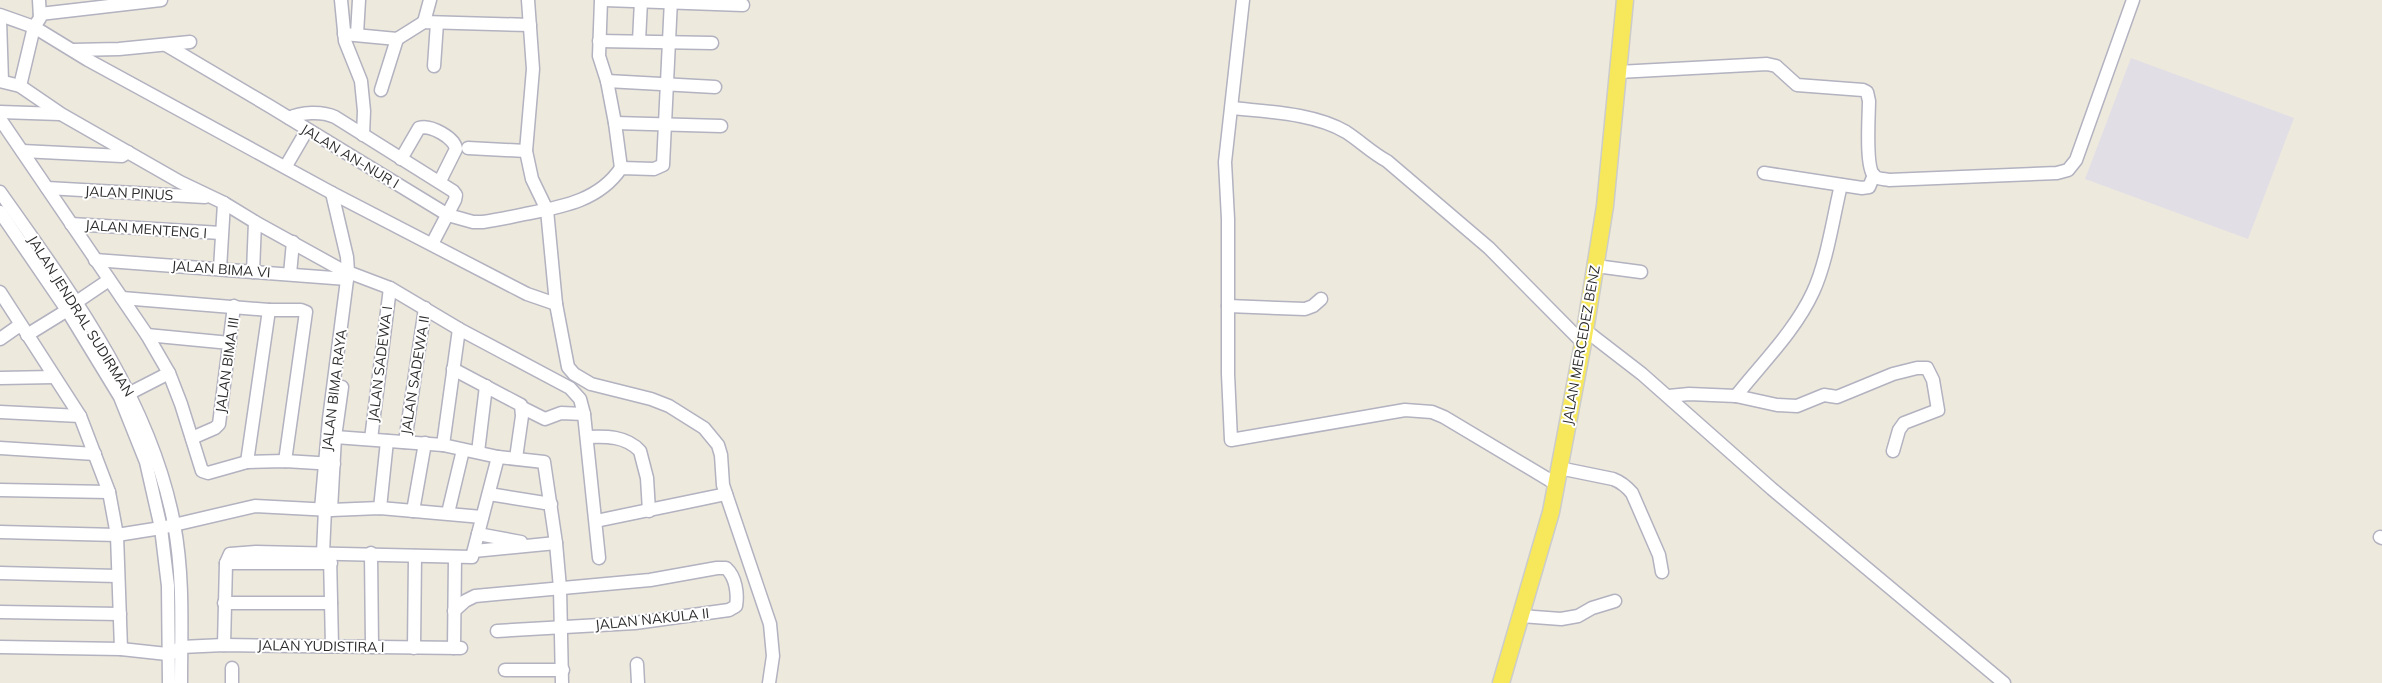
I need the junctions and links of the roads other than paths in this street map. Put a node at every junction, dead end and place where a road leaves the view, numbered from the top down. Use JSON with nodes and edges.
{"nodes":[{"id":1,"x":39,"y":0,"type":"edge"},
{"id":2,"x":161,"y":0,"type":"edge"},
{"id":3,"x":341,"y":0,"type":"edge"},
{"id":4,"x":359,"y":0,"type":"edge"},
{"id":5,"x":430,"y":0,"type":"edge"},
{"id":6,"x":528,"y":0,"type":"edge"},
{"id":7,"x":601,"y":0,"type":"edge"},
{"id":8,"x":605,"y":0,"type":"edge"},
{"id":9,"x":671,"y":0,"type":"edge"},
{"id":10,"x":1243,"y":0,"type":"edge"},
{"id":11,"x":1625,"y":0,"type":"edge"},
{"id":12,"x":2133,"y":0,"type":"edge"},
{"id":13,"x":641,"y":1,"type":"junction"},
{"id":14,"x":743,"y":5,"type":"dead end"},
{"id":15,"x":40,"y":14,"type":"junction"},
{"id":16,"x":0,"y":15,"type":"edge"},
{"id":17,"x":0,"y":20,"type":"edge"},
{"id":18,"x":424,"y":22,"type":"junction"},
{"id":19,"x":437,"y":23,"type":"junction"},
{"id":20,"x":530,"y":25,"type":"junction"},
{"id":21,"x":34,"y":27,"type":"junction"},
{"id":22,"x":344,"y":34,"type":"junction"},
{"id":23,"x":357,"y":34,"type":"junction"},
{"id":24,"x":397,"y":39,"type":"junction"},
{"id":25,"x":599,"y":41,"type":"junction"},
{"id":26,"x":639,"y":41,"type":"junction"},
{"id":27,"x":190,"y":42,"type":"dead end"},
{"id":28,"x":669,"y":43,"type":"junction"},
{"id":29,"x":712,"y":43,"type":"dead end"},
{"id":30,"x":166,"y":45,"type":"junction"},
{"id":31,"x":72,"y":50,"type":"junction"},
{"id":32,"x":434,"y":66,"type":"dead end"},
{"id":33,"x":1618,"y":72,"type":"junction"},
{"id":34,"x":1,"y":81,"type":"edge"},
{"id":35,"x":607,"y":81,"type":"junction"},
{"id":36,"x":667,"y":84,"type":"junction"},
{"id":37,"x":20,"y":86,"type":"junction"},
{"id":38,"x":715,"y":87,"type":"dead end"},
{"id":39,"x":381,"y":90,"type":"dead end"},
{"id":40,"x":1232,"y":108,"type":"junction"},
{"id":41,"x":0,"y":112,"type":"edge"},
{"id":42,"x":61,"y":114,"type":"junction"},
{"id":43,"x":289,"y":118,"type":"junction"},
{"id":44,"x":0,"y":119,"type":"edge"},
{"id":45,"x":615,"y":123,"type":"junction"},
{"id":46,"x":665,"y":124,"type":"junction"},
{"id":47,"x":720,"y":126,"type":"dead end"},
{"id":48,"x":307,"y":130,"type":"junction"},
{"id":49,"x":363,"y":135,"type":"junction"},
{"id":50,"x":468,"y":148,"type":"dead end"},
{"id":51,"x":526,"y":150,"type":"junction"},
{"id":52,"x":22,"y":151,"type":"junction"},
{"id":53,"x":128,"y":152,"type":"junction"},
{"id":54,"x":401,"y":159,"type":"junction"},
{"id":55,"x":286,"y":166,"type":"junction"},
{"id":56,"x":621,"y":168,"type":"junction"},
{"id":57,"x":1764,"y":173,"type":"dead end"},
{"id":58,"x":1874,"y":175,"type":"junction"},
{"id":59,"x":440,"y":181,"type":"junction"},
{"id":60,"x":1841,"y":185,"type":"junction"},
{"id":61,"x":47,"y":188,"type":"junction"},
{"id":62,"x":0,"y":192,"type":"edge"},
{"id":63,"x":332,"y":193,"type":"junction"},
{"id":64,"x":210,"y":196,"type":"junction"},
{"id":65,"x":224,"y":203,"type":"junction"},
{"id":66,"x":547,"y":210,"type":"junction"},
{"id":67,"x":0,"y":212,"type":"edge"},
{"id":68,"x":448,"y":215,"type":"junction"},
{"id":69,"x":255,"y":222,"type":"junction"},
{"id":70,"x":71,"y":224,"type":"junction"},
{"id":71,"x":221,"y":233,"type":"junction"},
{"id":72,"x":293,"y":242,"type":"junction"},
{"id":73,"x":432,"y":244,"type":"junction"},
{"id":74,"x":41,"y":249,"type":"junction"},
{"id":75,"x":30,"y":257,"type":"junction"},
{"id":76,"x":96,"y":260,"type":"junction"},
{"id":77,"x":1596,"y":266,"type":"junction"},
{"id":78,"x":220,"y":270,"type":"junction"},
{"id":79,"x":253,"y":272,"type":"junction"},
{"id":80,"x":1640,"y":272,"type":"dead end"},
{"id":81,"x":290,"y":274,"type":"junction"},
{"id":82,"x":350,"y":276,"type":"junction"},
{"id":83,"x":109,"y":280,"type":"junction"},
{"id":84,"x":390,"y":288,"type":"junction"},
{"id":85,"x":0,"y":293,"type":"edge"},
{"id":86,"x":122,"y":298,"type":"junction"},
{"id":87,"x":1321,"y":299,"type":"dead end"},
{"id":88,"x":556,"y":304,"type":"junction"},
{"id":89,"x":73,"y":306,"type":"junction"},
{"id":90,"x":234,"y":306,"type":"junction"},
{"id":91,"x":1228,"y":306,"type":"junction"},
{"id":92,"x":425,"y":308,"type":"junction"},
{"id":93,"x":269,"y":310,"type":"junction"},
{"id":94,"x":458,"y":329,"type":"junction"},
{"id":95,"x":23,"y":330,"type":"junction"},
{"id":96,"x":147,"y":336,"type":"junction"},
{"id":97,"x":1584,"y":337,"type":"junction"},
{"id":98,"x":0,"y":339,"type":"edge"},
{"id":99,"x":230,"y":343,"type":"junction"},
{"id":100,"x":453,"y":369,"type":"junction"},
{"id":101,"x":169,"y":373,"type":"junction"},
{"id":102,"x":54,"y":377,"type":"junction"},
{"id":103,"x":0,"y":378,"type":"edge"},
{"id":104,"x":486,"y":386,"type":"junction"},
{"id":105,"x":130,"y":393,"type":"junction"},
{"id":106,"x":1668,"y":396,"type":"junction"},
{"id":107,"x":1736,"y":396,"type":"junction"},
{"id":108,"x":523,"y":408,"type":"junction"},
{"id":109,"x":0,"y":412,"type":"edge"},
{"id":110,"x":584,"y":414,"type":"junction"},
{"id":111,"x":80,"y":416,"type":"junction"},
{"id":112,"x":335,"y":437,"type":"junction"},
{"id":113,"x":587,"y":437,"type":"junction"},
{"id":114,"x":192,"y":438,"type":"junction"},
{"id":115,"x":370,"y":439,"type":"junction"},
{"id":116,"x":387,"y":441,"type":"junction"},
{"id":117,"x":405,"y":442,"type":"junction"},
{"id":118,"x":425,"y":443,"type":"junction"},
{"id":119,"x":443,"y":445,"type":"junction"},
{"id":120,"x":0,"y":448,"type":"edge"},
{"id":121,"x":463,"y":450,"type":"junction"},
{"id":122,"x":1893,"y":451,"type":"dead end"},
{"id":123,"x":478,"y":452,"type":"junction"},
{"id":124,"x":95,"y":454,"type":"junction"},
{"id":125,"x":498,"y":456,"type":"junction"},
{"id":126,"x":516,"y":458,"type":"junction"},
{"id":127,"x":285,"y":461,"type":"junction"},
{"id":128,"x":247,"y":462,"type":"junction"},
{"id":129,"x":330,"y":464,"type":"junction"},
{"id":130,"x":1558,"y":476,"type":"junction"},
{"id":131,"x":0,"y":490,"type":"edge"},
{"id":132,"x":109,"y":492,"type":"junction"},
{"id":133,"x":489,"y":494,"type":"junction"},
{"id":134,"x":726,"y":494,"type":"junction"},
{"id":135,"x":551,"y":504,"type":"junction"},
{"id":136,"x":380,"y":508,"type":"junction"},
{"id":137,"x":326,"y":509,"type":"junction"},
{"id":138,"x":413,"y":511,"type":"junction"},
{"id":139,"x":649,"y":511,"type":"junction"},
{"id":140,"x":448,"y":512,"type":"junction"},
{"id":141,"x":482,"y":517,"type":"junction"},
{"id":142,"x":596,"y":521,"type":"junction"},
{"id":143,"x":174,"y":524,"type":"junction"},
{"id":144,"x":161,"y":528,"type":"junction"},
{"id":145,"x":0,"y":532,"type":"edge"},
{"id":146,"x":478,"y":534,"type":"junction"},
{"id":147,"x":117,"y":535,"type":"junction"},
{"id":148,"x":556,"y":542,"type":"junction"},
{"id":149,"x":536,"y":544,"type":"junction"},
{"id":150,"x":474,"y":551,"type":"junction"},
{"id":151,"x":371,"y":554,"type":"junction"},
{"id":152,"x":328,"y":556,"type":"junction"},
{"id":153,"x":415,"y":556,"type":"junction"},
{"id":154,"x":455,"y":557,"type":"junction"},
{"id":155,"x":600,"y":558,"type":"dead end"},
{"id":156,"x":1662,"y":572,"type":"dead end"},
{"id":157,"x":0,"y":573,"type":"edge"},
{"id":158,"x":117,"y":576,"type":"junction"},
{"id":159,"x":560,"y":588,"type":"junction"},
{"id":160,"x":1615,"y":601,"type":"dead end"},
{"id":161,"x":224,"y":603,"type":"junction"},
{"id":162,"x":331,"y":603,"type":"junction"},
{"id":163,"x":454,"y":611,"type":"junction"},
{"id":164,"x":0,"y":612,"type":"edge"},
{"id":165,"x":120,"y":614,"type":"junction"},
{"id":166,"x":1522,"y":616,"type":"junction"},
{"id":167,"x":562,"y":627,"type":"junction"},
{"id":168,"x":497,"y":631,"type":"dead end"},
{"id":169,"x":224,"y":645,"type":"junction"},
{"id":170,"x":332,"y":646,"type":"junction"},
{"id":171,"x":0,"y":647,"type":"edge"},
{"id":172,"x":181,"y":647,"type":"junction"},
{"id":173,"x":372,"y":647,"type":"junction"},
{"id":174,"x":414,"y":648,"type":"junction"},
{"id":175,"x":121,"y":649,"type":"junction"},
{"id":176,"x":167,"y":654,"type":"junction"},
{"id":177,"x":637,"y":664,"type":"dead end"},
{"id":178,"x":232,"y":668,"type":"dead end"},
{"id":179,"x":505,"y":670,"type":"dead end"},
{"id":180,"x":563,"y":676,"type":"edge"},
{"id":181,"x":169,"y":683,"type":"edge"},
{"id":182,"x":181,"y":683,"type":"edge"},
{"id":183,"x":232,"y":683,"type":"edge"},
{"id":184,"x":638,"y":683,"type":"edge"},
{"id":185,"x":769,"y":683,"type":"edge"},
{"id":186,"x":1501,"y":683,"type":"edge"},
{"id":187,"x":2004,"y":683,"type":"edge"}],
"edges":[{"from":1,"to":15,"type":"street"},
{"from":2,"to":15,"type":"street"},
{"from":3,"to":22,"type":"street"},
{"from":4,"to":23,"type":"street"},
{"from":5,"to":18,"type":"street"},
{"from":6,"to":20,"type":"street"},
{"from":7,"to":25,"type":"street"},
{"from":8,"to":13,"type":"street"},
{"from":9,"to":13,"type":"street"},
{"from":9,"to":14,"type":"street"},
{"from":9,"to":28,"type":"street"},
{"from":10,"to":40,"type":"street"},
{"from":11,"to":33,"type":"main road","name":"JALAN MERCEDEZ BENZ"},
{"from":12,"to":58,"type":"street"},
{"from":13,"to":26,"type":"street"},
{"from":15,"to":21,"type":"street"},
{"from":16,"to":21,"type":"street"},
{"from":17,"to":34,"type":"street"},
{"from":18,"to":19,"type":"street"},
{"from":18,"to":24,"type":"street"},
{"from":19,"to":20,"type":"street"},
{"from":19,"to":32,"type":"street"},
{"from":20,"to":51,"type":"street"},
{"from":21,"to":31,"type":"street"},
{"from":21,"to":37,"type":"street"},
{"from":22,"to":23,"type":"street"},
{"from":22,"to":49,"type":"street"},
{"from":23,"to":24,"type":"street"},
{"from":24,"to":39,"type":"street"},
{"from":25,"to":26,"type":"street"},
{"from":25,"to":35,"type":"street"},
{"from":26,"to":28,"type":"street"},
{"from":27,"to":30,"type":"street"},
{"from":28,"to":29,"type":"street"},
{"from":28,"to":36,"type":"street"},
{"from":30,"to":31,"type":"street"},
{"from":30,"to":43,"type":"street","name":"JALAN AN-NUR I"},
{"from":31,"to":55,"type":"street"},
{"from":33,"to":58,"type":"street"},
{"from":33,"to":77,"type":"main road","name":"JALAN MERCEDEZ BENZ"},
{"from":34,"to":37,"type":"street"},
{"from":35,"to":36,"type":"street"},
{"from":35,"to":45,"type":"street"},
{"from":36,"to":38,"type":"street"},
{"from":36,"to":46,"type":"street"},
{"from":37,"to":42,"type":"street"},
{"from":40,"to":91,"type":"street"},
{"from":40,"to":97,"type":"street"},
{"from":41,"to":42,"type":"street"},
{"from":42,"to":53,"type":"street"},
{"from":43,"to":48,"type":"street","name":"JALAN AN-NUR I"},
{"from":43,"to":49,"type":"street"},
{"from":44,"to":52,"type":"street"},
{"from":45,"to":46,"type":"street"},
{"from":45,"to":56,"type":"street"},
{"from":46,"to":47,"type":"street"},
{"from":46,"to":56,"type":"street"},
{"from":48,"to":55,"type":"street"},
{"from":48,"to":68,"type":"street","name":"JALAN AN-NUR I"},
{"from":49,"to":54,"type":"street"},
{"from":50,"to":51,"type":"street"},
{"from":51,"to":66,"type":"street"},
{"from":52,"to":53,"type":"street"},
{"from":52,"to":61,"type":"street"},
{"from":53,"to":64,"type":"street"},
{"from":54,"to":59,"type":"street"},
{"from":54,"to":59,"type":"street"},
{"from":55,"to":63,"type":"street"},
{"from":56,"to":66,"type":"street","name":"JALAN AN-NUR I"},
{"from":57,"to":60,"type":"street"},
{"from":58,"to":60,"type":"street"},
{"from":59,"to":68,"type":"street"},
{"from":60,"to":107,"type":"street"},
{"from":61,"to":64,"type":"street","name":"JALAN PINUS"},
{"from":61,"to":70,"type":"street"},
{"from":62,"to":74,"type":"street","name":"JALAN JENDRAL SUDIRMAN"},
{"from":63,"to":73,"type":"street"},
{"from":63,"to":82,"type":"street"},
{"from":64,"to":65,"type":"street"},
{"from":65,"to":69,"type":"street"},
{"from":65,"to":71,"type":"street"},
{"from":66,"to":68,"type":"street","name":"JALAN AN-NUR I"},
{"from":66,"to":88,"type":"street"},
{"from":67,"to":75,"type":"street","name":"JALAN JENDRAL SUDIRMAN"},
{"from":68,"to":73,"type":"street"},
{"from":69,"to":72,"type":"street"},
{"from":69,"to":79,"type":"street"},
{"from":70,"to":71,"type":"street","name":"JALAN MENTENG I"},
{"from":70,"to":76,"type":"street"},
{"from":71,"to":78,"type":"street"},
{"from":72,"to":81,"type":"street"},
{"from":72,"to":82,"type":"street"},
{"from":73,"to":88,"type":"street"},
{"from":74,"to":75,"type":"street"},
{"from":74,"to":89,"type":"street","name":"JALAN JENDRAL SUDIRMAN"},
{"from":75,"to":89,"type":"street","name":"JALAN JENDRAL SUDIRMAN"},
{"from":76,"to":78,"type":"street","name":"JALAN BIMA VI"},
{"from":76,"to":83,"type":"street"},
{"from":77,"to":80,"type":"street"},
{"from":77,"to":97,"type":"main road","name":"JALAN MERCEDEZ BENZ"},
{"from":78,"to":79,"type":"street","name":"JALAN BIMA VI"},
{"from":79,"to":81,"type":"street","name":"JALAN BIMA VI"},
{"from":81,"to":82,"type":"street","name":"JALAN BIMA VI"},
{"from":82,"to":84,"type":"street"},
{"from":82,"to":112,"type":"street","name":"JALAN BIMA RAYA"},
{"from":82,"to":129,"type":"street","name":"JALAN BIMA RAYA"},
{"from":83,"to":86,"type":"street"},
{"from":83,"to":89,"type":"street"},
{"from":84,"to":92,"type":"street"},
{"from":84,"to":115,"type":"street","name":"JALAN SADEWA I"},
{"from":85,"to":95,"type":"street"},
{"from":86,"to":90,"type":"street"},
{"from":86,"to":96,"type":"street"},
{"from":87,"to":91,"type":"street"},
{"from":88,"to":134,"type":"street"},
{"from":89,"to":95,"type":"street"},
{"from":89,"to":105,"type":"street","name":"JALAN JENDRAL SUDIRMAN"},
{"from":89,"to":144,"type":"street","name":"JALAN JENDRAL SUDIRMAN"},
{"from":90,"to":93,"type":"street"},
{"from":90,"to":99,"type":"street","name":"JALAN BIMA III"},
{"from":91,"to":130,"type":"street"},
{"from":92,"to":94,"type":"street"},
{"from":92,"to":117,"type":"street","name":"JALAN SADEWA II"},
{"from":93,"to":127,"type":"street"},
{"from":93,"to":128,"type":"street"},
{"from":94,"to":100,"type":"street"},
{"from":94,"to":110,"type":"street"},
{"from":95,"to":98,"type":"street"},
{"from":95,"to":102,"type":"street"},
{"from":96,"to":99,"type":"street"},
{"from":96,"to":101,"type":"street"},
{"from":97,"to":106,"type":"street"},
{"from":97,"to":130,"type":"main road","name":"JALAN MERCEDEZ BENZ"},
{"from":99,"to":114,"type":"street","name":"JALAN BIMA III"},
{"from":100,"to":104,"type":"street"},
{"from":100,"to":119,"type":"street"},
{"from":101,"to":105,"type":"street"},
{"from":101,"to":114,"type":"street"},
{"from":102,"to":103,"type":"street"},
{"from":102,"to":111,"type":"street"},
{"from":104,"to":108,"type":"street"},
{"from":104,"to":123,"type":"street"},
{"from":105,"to":143,"type":"street","name":"JALAN JENDRAL SUDIRMAN"},
{"from":106,"to":107,"type":"street"},
{"from":106,"to":187,"type":"street"},
{"from":107,"to":122,"type":"street"},
{"from":108,"to":110,"type":"street"},
{"from":108,"to":126,"type":"street"},
{"from":109,"to":111,"type":"street"},
{"from":110,"to":113,"type":"street"},
{"from":111,"to":124,"type":"street"},
{"from":112,"to":115,"type":"street"},
{"from":112,"to":129,"type":"street","name":"JALAN BIMA RAYA"},
{"from":113,"to":139,"type":"street"},
{"from":113,"to":142,"type":"street"},
{"from":114,"to":128,"type":"street"},
{"from":115,"to":116,"type":"street"},
{"from":116,"to":117,"type":"street"},
{"from":116,"to":136,"type":"street"},
{"from":117,"to":118,"type":"street"},
{"from":118,"to":119,"type":"street"},
{"from":118,"to":138,"type":"street"},
{"from":119,"to":121,"type":"street"},
{"from":120,"to":124,"type":"street"},
{"from":121,"to":123,"type":"street"},
{"from":121,"to":140,"type":"street"},
{"from":123,"to":125,"type":"street"},
{"from":124,"to":132,"type":"street"},
{"from":125,"to":126,"type":"street"},
{"from":125,"to":133,"type":"street"},
{"from":126,"to":135,"type":"street"},
{"from":127,"to":128,"type":"street"},
{"from":127,"to":129,"type":"street"},
{"from":129,"to":137,"type":"street","name":"JALAN BIMA RAYA"},
{"from":130,"to":156,"type":"street"},
{"from":130,"to":166,"type":"main road","name":"JALAN MERCEDEZ BENZ"},
{"from":131,"to":132,"type":"street"},
{"from":132,"to":147,"type":"street"},
{"from":133,"to":135,"type":"street"},
{"from":133,"to":141,"type":"street"},
{"from":134,"to":139,"type":"street"},
{"from":134,"to":185,"type":"street"},
{"from":135,"to":148,"type":"street"},
{"from":136,"to":137,"type":"street"},
{"from":136,"to":138,"type":"street"},
{"from":137,"to":143,"type":"street"},
{"from":137,"to":152,"type":"street","name":"JALAN BIMA RAYA"},
{"from":138,"to":140,"type":"street"},
{"from":139,"to":142,"type":"street"},
{"from":140,"to":141,"type":"street"},
{"from":141,"to":146,"type":"street"},
{"from":142,"to":155,"type":"street"},
{"from":143,"to":144,"type":"street"},
{"from":143,"to":172,"type":"street","name":"JALAN JENDRAL SUDIRMAN"},
{"from":144,"to":147,"type":"street"},
{"from":144,"to":176,"type":"street","name":"JALAN JENDRAL SUDIRMAN"},
{"from":145,"to":147,"type":"street"},
{"from":146,"to":149,"type":"street"},
{"from":146,"to":150,"type":"street"},
{"from":147,"to":158,"type":"street"},
{"from":148,"to":149,"type":"street"},
{"from":148,"to":159,"type":"street"},
{"from":149,"to":150,"type":"street"},
{"from":150,"to":154,"type":"street"},
{"from":151,"to":152,"type":"street"},
{"from":151,"to":153,"type":"street"},
{"from":151,"to":173,"type":"street"},
{"from":152,"to":161,"type":"street"},
{"from":152,"to":162,"type":"street","name":"JALAN BIMA RAYA"},
{"from":153,"to":154,"type":"street"},
{"from":153,"to":174,"type":"street"},
{"from":154,"to":163,"type":"street"},
{"from":157,"to":158,"type":"street"},
{"from":158,"to":165,"type":"street"},
{"from":159,"to":163,"type":"street"},
{"from":159,"to":167,"type":"street"},
{"from":159,"to":167,"type":"street","name":"JALAN NAKULA II"},
{"from":160,"to":166,"type":"street"},
{"from":161,"to":162,"type":"street"},
{"from":161,"to":169,"type":"street"},
{"from":162,"to":170,"type":"street","name":"JALAN BIMA RAYA"},
{"from":163,"to":174,"type":"street","name":"JALAN YUDISTIRA I"},
{"from":164,"to":165,"type":"street"},
{"from":165,"to":175,"type":"street"},
{"from":166,"to":186,"type":"main road","name":"JALAN MERCEDEZ BENZ"},
{"from":167,"to":168,"type":"street"},
{"from":167,"to":180,"type":"street"},
{"from":169,"to":170,"type":"street","name":"JALAN YUDISTIRA I"},
{"from":169,"to":172,"type":"street","name":"JALAN YUDISTIRA I"},
{"from":170,"to":173,"type":"street","name":"JALAN YUDISTIRA I"},
{"from":171,"to":175,"type":"street"},
{"from":172,"to":176,"type":"street"},
{"from":172,"to":182,"type":"street","name":"JALAN JENDRAL SUDIRMAN"},
{"from":173,"to":174,"type":"street","name":"JALAN YUDISTIRA I"},
{"from":175,"to":176,"type":"street"},
{"from":176,"to":181,"type":"street","name":"JALAN JENDRAL SUDIRMAN"},
{"from":177,"to":184,"type":"street"},
{"from":178,"to":183,"type":"street"},
{"from":179,"to":180,"type":"street"}]}
